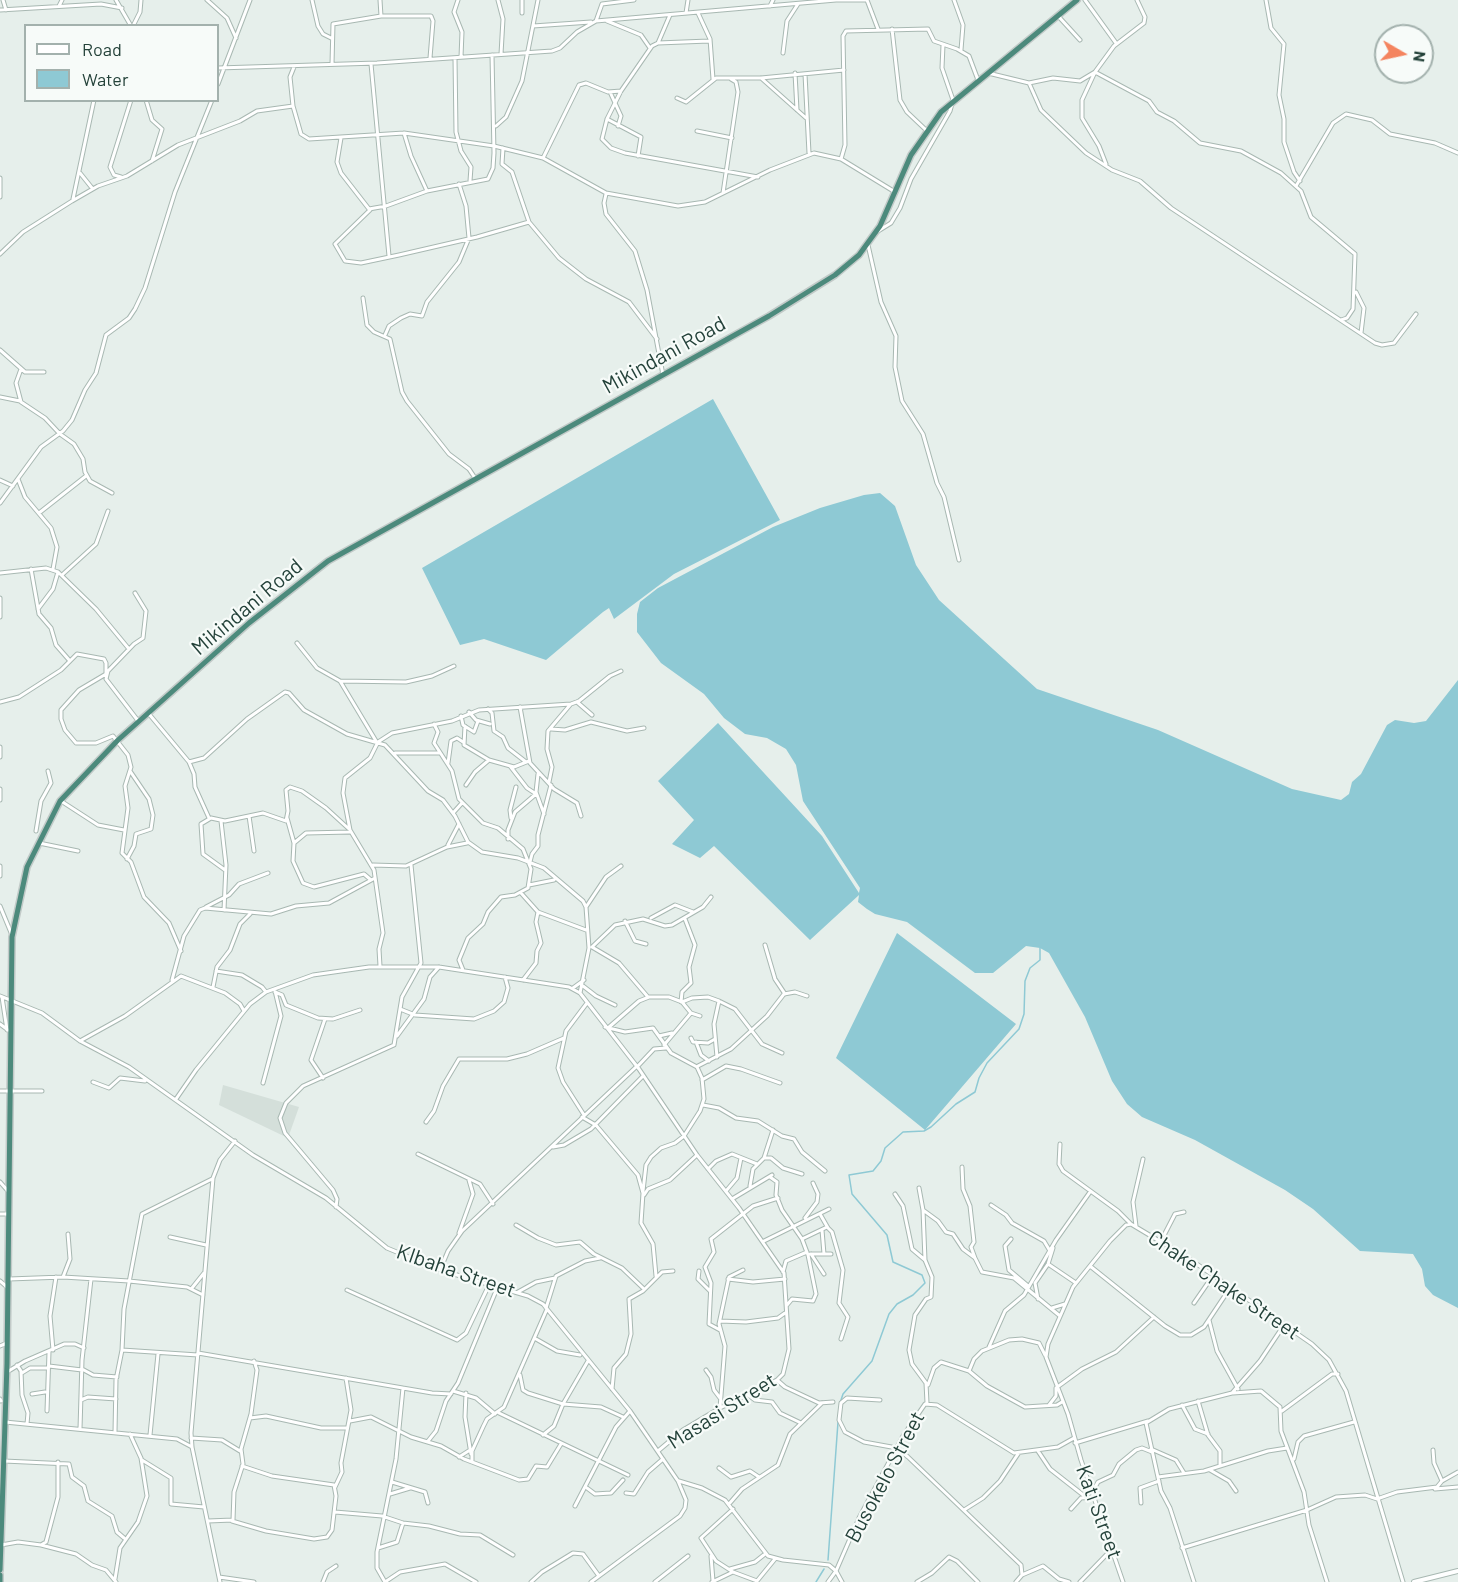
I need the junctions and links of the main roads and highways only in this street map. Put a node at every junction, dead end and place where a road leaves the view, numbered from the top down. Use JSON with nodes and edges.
{"nodes":[{"id":1,"x":1077,"y":0,"type":"edge"},
{"id":2,"x":3,"y":1187,"type":"edge"},
{"id":3,"x":4,"y":1370,"type":"edge"},
{"id":4,"x":2,"y":1400,"type":"edge"},
{"id":5,"x":1,"y":1545,"type":"edge"},
{"id":6,"x":0,"y":1550,"type":"edge"},
{"id":7,"x":0,"y":1570,"type":"edge"},
{"id":8,"x":0,"y":1575,"type":"edge"},
{"id":9,"x":0,"y":1582,"type":"edge"}],
"edges":[{"from":1,"to":2,"type":"highway","name":"Mikindani Road"},
{"from":2,"to":3,"type":"highway","name":"Mikindani Road"},
{"from":3,"to":4,"type":"highway","name":"Mikindani Road"},
{"from":4,"to":5,"type":"highway","name":"Mikindani Road"},
{"from":5,"to":6,"type":"highway","name":"Mikindani Road"},
{"from":6,"to":7,"type":"highway","name":"Mikindani Road"},
{"from":8,"to":9,"type":"highway"}]}
